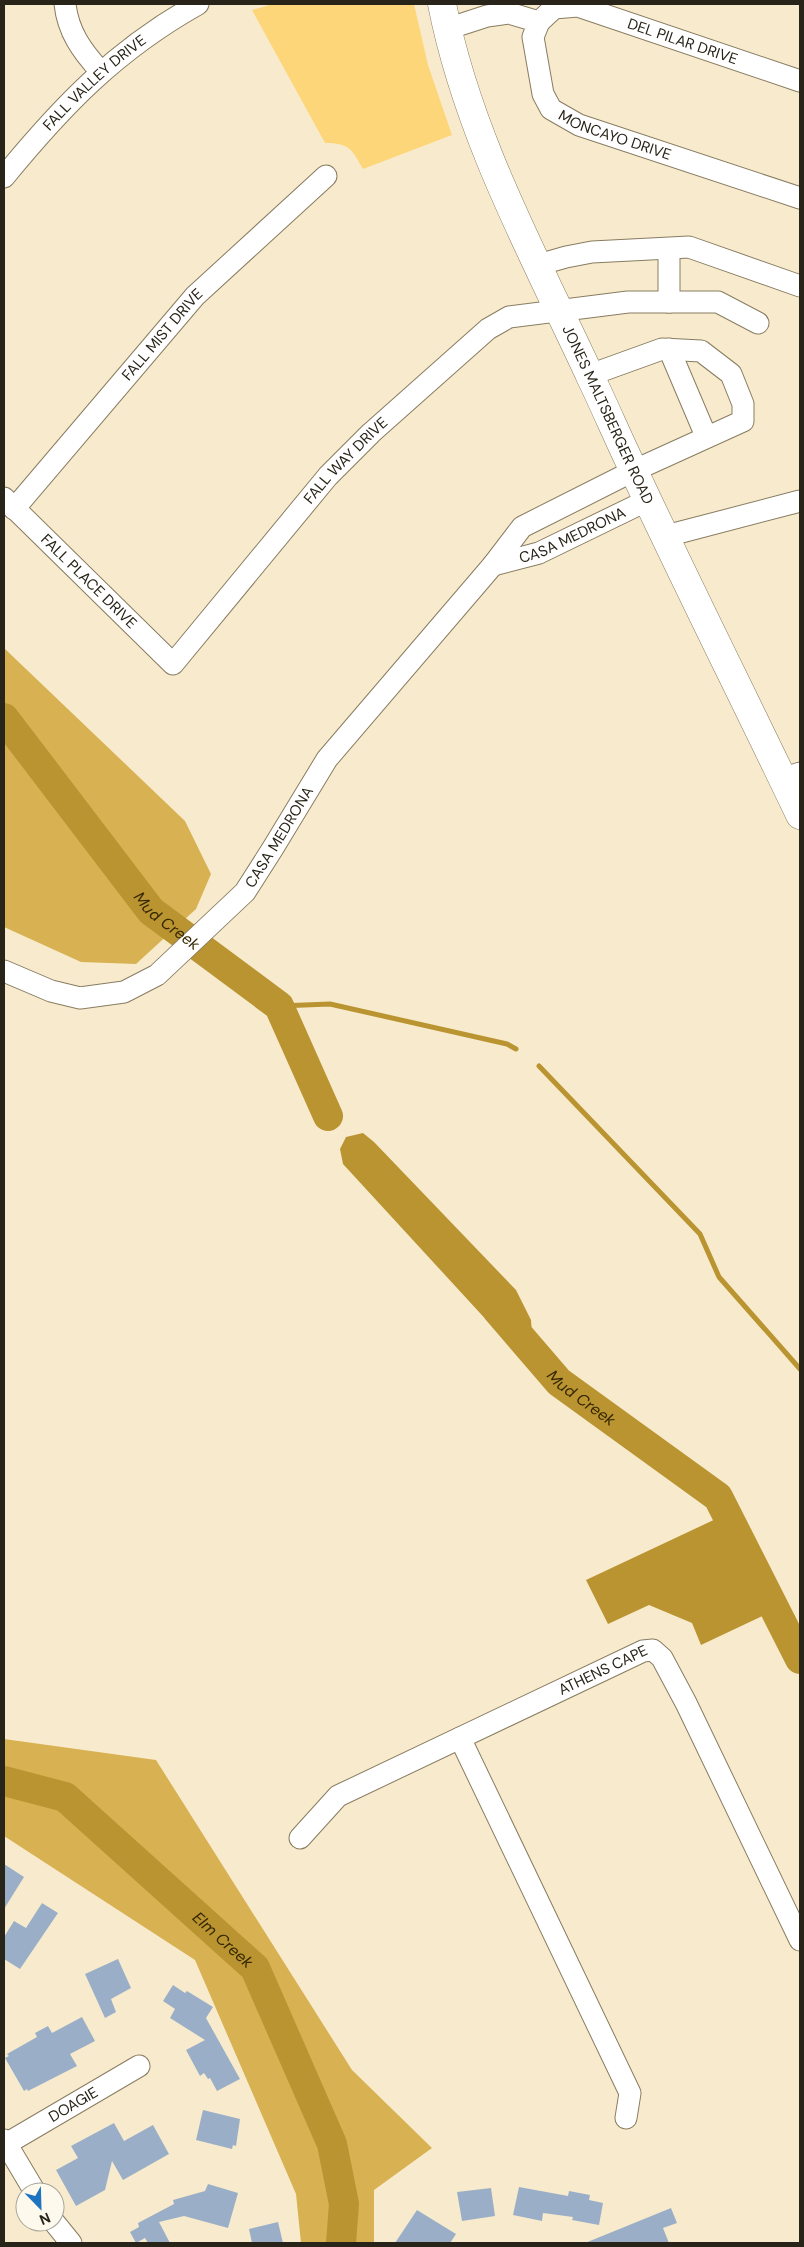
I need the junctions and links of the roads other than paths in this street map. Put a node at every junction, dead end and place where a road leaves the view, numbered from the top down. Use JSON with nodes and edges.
{"nodes":[{"id":1,"x":65,"y":4,"type":"edge"},
{"id":2,"x":198,"y":4,"type":"edge"},
{"id":3,"x":444,"y":16,"type":"edge"},
{"id":4,"x":539,"y":22,"type":"junction"},
{"id":5,"x":101,"y":72,"type":"junction"},
{"id":6,"x":800,"y":81,"type":"edge"},
{"id":7,"x":4,"y":176,"type":"edge"},
{"id":8,"x":326,"y":176,"type":"dead end"},
{"id":9,"x":800,"y":198,"type":"edge"},
{"id":10,"x":669,"y":249,"type":"junction"},
{"id":11,"x":538,"y":265,"type":"junction"},
{"id":12,"x":800,"y":286,"type":"edge"},
{"id":13,"x":669,"y":302,"type":"junction"},
{"id":14,"x":558,"y":310,"type":"junction"},
{"id":15,"x":758,"y":323,"type":"dead end"},
{"id":16,"x":669,"y":349,"type":"junction"},
{"id":17,"x":590,"y":375,"type":"junction"},
{"id":18,"x":706,"y":436,"type":"junction"},
{"id":19,"x":633,"y":471,"type":"junction"},
{"id":20,"x":648,"y":500,"type":"junction"},
{"id":21,"x":800,"y":501,"type":"edge"},
{"id":22,"x":572,"y":502,"type":"junction"},
{"id":23,"x":9,"y":503,"type":"edge"},
{"id":24,"x":586,"y":530,"type":"junction"},
{"id":25,"x":666,"y":536,"type":"junction"},
{"id":26,"x":493,"y":565,"type":"junction"},
{"id":27,"x":173,"y":664,"type":"joint"},
{"id":28,"x":792,"y":776,"type":"edge"},
{"id":29,"x":800,"y":815,"type":"edge"},
{"id":30,"x":4,"y":971,"type":"edge"},
{"id":31,"x":460,"y":1738,"type":"junction"},
{"id":32,"x":300,"y":1838,"type":"dead end"},
{"id":33,"x":800,"y":1940,"type":"edge"},
{"id":34,"x":139,"y":2066,"type":"dead end"},
{"id":35,"x":626,"y":2118,"type":"dead end"},
{"id":36,"x":5,"y":2142,"type":"edge"},
{"id":37,"x":29,"y":2182,"type":"edge"},
{"id":38,"x":62,"y":2232,"type":"edge"},
{"id":39,"x":71,"y":2243,"type":"edge"}],
"edges":[{"from":1,"to":5,"type":"street"},
{"from":2,"to":5,"type":"street","name":"FALL VALLEY DRIVE"},
{"from":3,"to":4,"type":"street"},
{"from":3,"to":11,"type":"main road","name":"JONES MALTSBERGER ROAD"},
{"from":4,"to":6,"type":"street","name":"DEL PILAR DRIVE"},
{"from":4,"to":9,"type":"street","name":"MONCAYO DRIVE"},
{"from":5,"to":7,"type":"street","name":"FALL VALLEY DRIVE"},
{"from":8,"to":23,"type":"street","name":"FALL MIST DRIVE"},
{"from":10,"to":11,"type":"street"},
{"from":10,"to":12,"type":"street"},
{"from":10,"to":13,"type":"street"},
{"from":11,"to":14,"type":"main road","name":"JONES MALTSBERGER ROAD"},
{"from":13,"to":14,"type":"street","name":"FALL WAY DRIVE"},
{"from":13,"to":15,"type":"street","name":"FALL WAY DRIVE"},
{"from":14,"to":17,"type":"main road","name":"JONES MALTSBERGER ROAD"},
{"from":14,"to":27,"type":"street","name":"FALL WAY DRIVE"},
{"from":16,"to":17,"type":"street"},
{"from":16,"to":18,"type":"street"},
{"from":16,"to":18,"type":"street","name":"CASA MEDRONA"},
{"from":17,"to":19,"type":"main road","name":"JONES MALTSBERGER ROAD"},
{"from":18,"to":19,"type":"street","name":"CASA MEDRONA"},
{"from":19,"to":20,"type":"main road","name":"JONES MALTSBERGER ROAD"},
{"from":19,"to":22,"type":"street","name":"CASA MEDRONA"},
{"from":20,"to":24,"type":"street","name":"CASA MEDRONA"},
{"from":20,"to":25,"type":"main road","name":"JONES MALTSBERGER ROAD"},
{"from":21,"to":25,"type":"street"},
{"from":22,"to":24,"type":"street"},
{"from":22,"to":26,"type":"street","name":"CASA MEDRONA"},
{"from":23,"to":27,"type":"street","name":"FALL PLACE DRIVE"},
{"from":24,"to":26,"type":"street","name":"CASA MEDRONA"},
{"from":25,"to":28,"type":"main road","name":"JONES MALTSBERGER ROAD"},
{"from":26,"to":30,"type":"street","name":"CASA MEDRONA"},
{"from":28,"to":29,"type":"main road","name":"JONES MALTSBERGER ROAD"},
{"from":31,"to":32,"type":"street","name":"ATHENS CAPE"},
{"from":31,"to":33,"type":"street","name":"ATHENS CAPE"},
{"from":31,"to":35,"type":"street"},
{"from":34,"to":36,"type":"street","name":"DOAGIE"},
{"from":36,"to":37,"type":"street"},
{"from":38,"to":39,"type":"street"}]}
